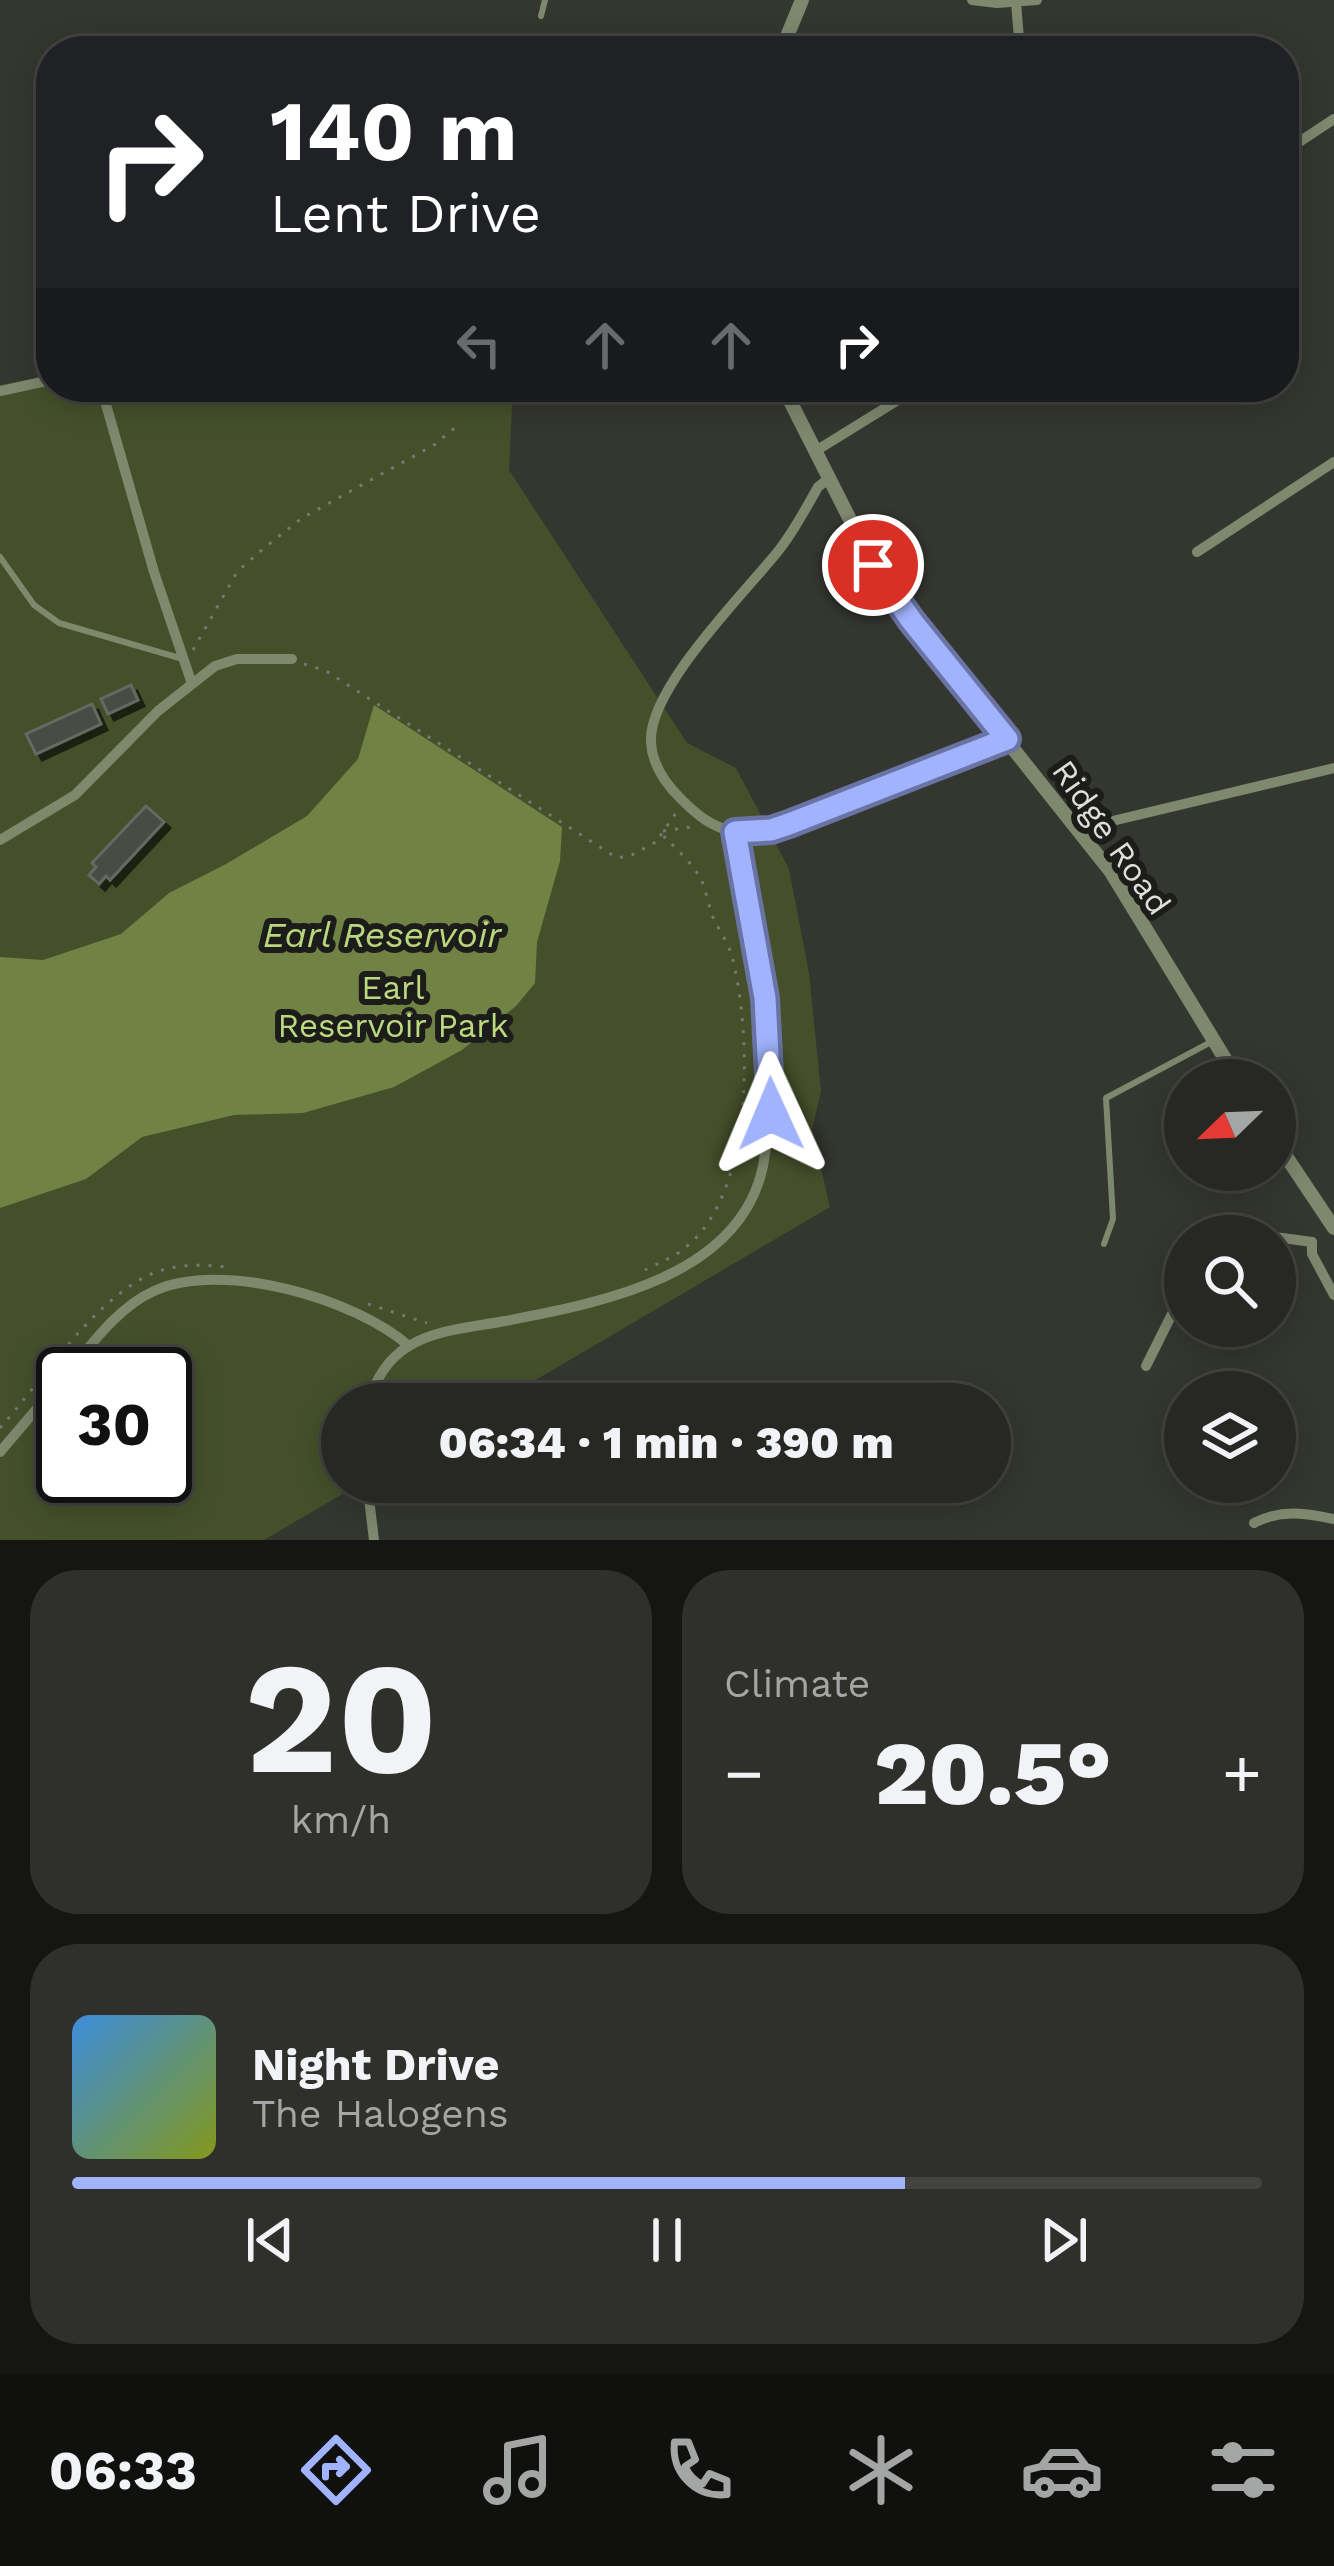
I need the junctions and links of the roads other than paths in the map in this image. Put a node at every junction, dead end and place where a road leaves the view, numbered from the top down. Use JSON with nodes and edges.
{"nodes":[{"id":1,"x":545,"y":0,"type":"edge"},
{"id":2,"x":802,"y":0,"type":"edge"},
{"id":3,"x":972,"y":0,"type":"edge"},
{"id":4,"x":1037,"y":0,"type":"edge"},
{"id":5,"x":1016,"y":2,"type":"edge"},
{"id":6,"x":541,"y":16,"type":"dead end"},
{"id":7,"x":787,"y":36,"type":"edge"},
{"id":8,"x":1019,"y":36,"type":"edge"},
{"id":9,"x":1334,"y":119,"type":"edge"},
{"id":10,"x":1299,"y":142,"type":"edge"},
{"id":11,"x":36,"y":383,"type":"edge"},
{"id":12,"x":0,"y":391,"type":"edge"},
{"id":13,"x":105,"y":402,"type":"edge"},
{"id":14,"x":790,"y":402,"type":"edge"},
{"id":15,"x":895,"y":402,"type":"edge"},
{"id":16,"x":814,"y":452,"type":"junction"},
{"id":17,"x":1334,"y":462,"type":"edge"},
{"id":18,"x":827,"y":480,"type":"junction"},
{"id":19,"x":1197,"y":552,"type":"dead end"},
{"id":20,"x":0,"y":557,"type":"edge"},
{"id":21,"x":183,"y":659,"type":"junction"},
{"id":22,"x":292,"y":659,"type":"road end"},
{"id":23,"x":191,"y":682,"type":"junction"},
{"id":24,"x":1007,"y":739,"type":"junction"},
{"id":25,"x":1334,"y":768,"type":"edge"},
{"id":26,"x":1078,"y":829,"type":"junction"},
{"id":27,"x":735,"y":832,"type":"junction"},
{"id":28,"x":0,"y":840,"type":"edge"},
{"id":29,"x":1214,"y":1040,"type":"junction"},
{"id":30,"x":1225,"y":1059,"type":"edge"},
{"id":31,"x":1296,"y":1171,"type":"edge"},
{"id":32,"x":1331,"y":1225,"type":"edge"},
{"id":33,"x":1296,"y":1240,"type":"edge"},
{"id":34,"x":1312,"y":1242,"type":"junction"},
{"id":35,"x":1104,"y":1244,"type":"dead end"},
{"id":36,"x":1334,"y":1295,"type":"edge"},
{"id":37,"x":1164,"y":1330,"type":"edge"},
{"id":38,"x":409,"y":1346,"type":"junction"},
{"id":39,"x":92,"y":1347,"type":"edge"},
{"id":40,"x":1146,"y":1366,"type":"dead end"},
{"id":41,"x":376,"y":1383,"type":"edge"},
{"id":42,"x":36,"y":1410,"type":"edge"},
{"id":43,"x":0,"y":1452,"type":"edge"},
{"id":44,"x":370,"y":1503,"type":"edge"},
{"id":45,"x":1334,"y":1519,"type":"edge"},
{"id":46,"x":1254,"y":1523,"type":"dead end"},
{"id":47,"x":374,"y":1540,"type":"edge"}],
"edges":[{"from":1,"to":6,"type":"lane"},
{"from":2,"to":7,"type":"street"},
{"from":3,"to":5,"type":"street"},
{"from":4,"to":5,"type":"street"},
{"from":5,"to":8,"type":"street"},
{"from":9,"to":10,"type":"street"},
{"from":11,"to":12,"type":"street"},
{"from":13,"to":21,"type":"street"},
{"from":14,"to":16,"type":"street","name":"Ridge Road"},
{"from":15,"to":16,"type":"street"},
{"from":16,"to":18,"type":"street","name":"Ridge Road"},
{"from":17,"to":19,"type":"street"},
{"from":18,"to":24,"type":"street","name":"Ridge Road"},
{"from":18,"to":27,"type":"street"},
{"from":20,"to":21,"type":"lane"},
{"from":21,"to":23,"type":"street"},
{"from":22,"to":23,"type":"street"},
{"from":23,"to":28,"type":"street"},
{"from":24,"to":26,"type":"street","name":"Ridge Road"},
{"from":24,"to":27,"type":"street"},
{"from":25,"to":26,"type":"street"},
{"from":26,"to":29,"type":"street","name":"Ridge Road"},
{"from":27,"to":38,"type":"street"},
{"from":29,"to":30,"type":"street","name":"Ridge Road"},
{"from":29,"to":35,"type":"lane"},
{"from":31,"to":32,"type":"street"},
{"from":32,"to":34,"type":"street"},
{"from":33,"to":34,"type":"street"},
{"from":34,"to":36,"type":"street"},
{"from":37,"to":40,"type":"street"},
{"from":38,"to":39,"type":"street"},
{"from":38,"to":41,"type":"street"},
{"from":42,"to":43,"type":"street"},
{"from":44,"to":47,"type":"street"},
{"from":45,"to":46,"type":"street"}]}
